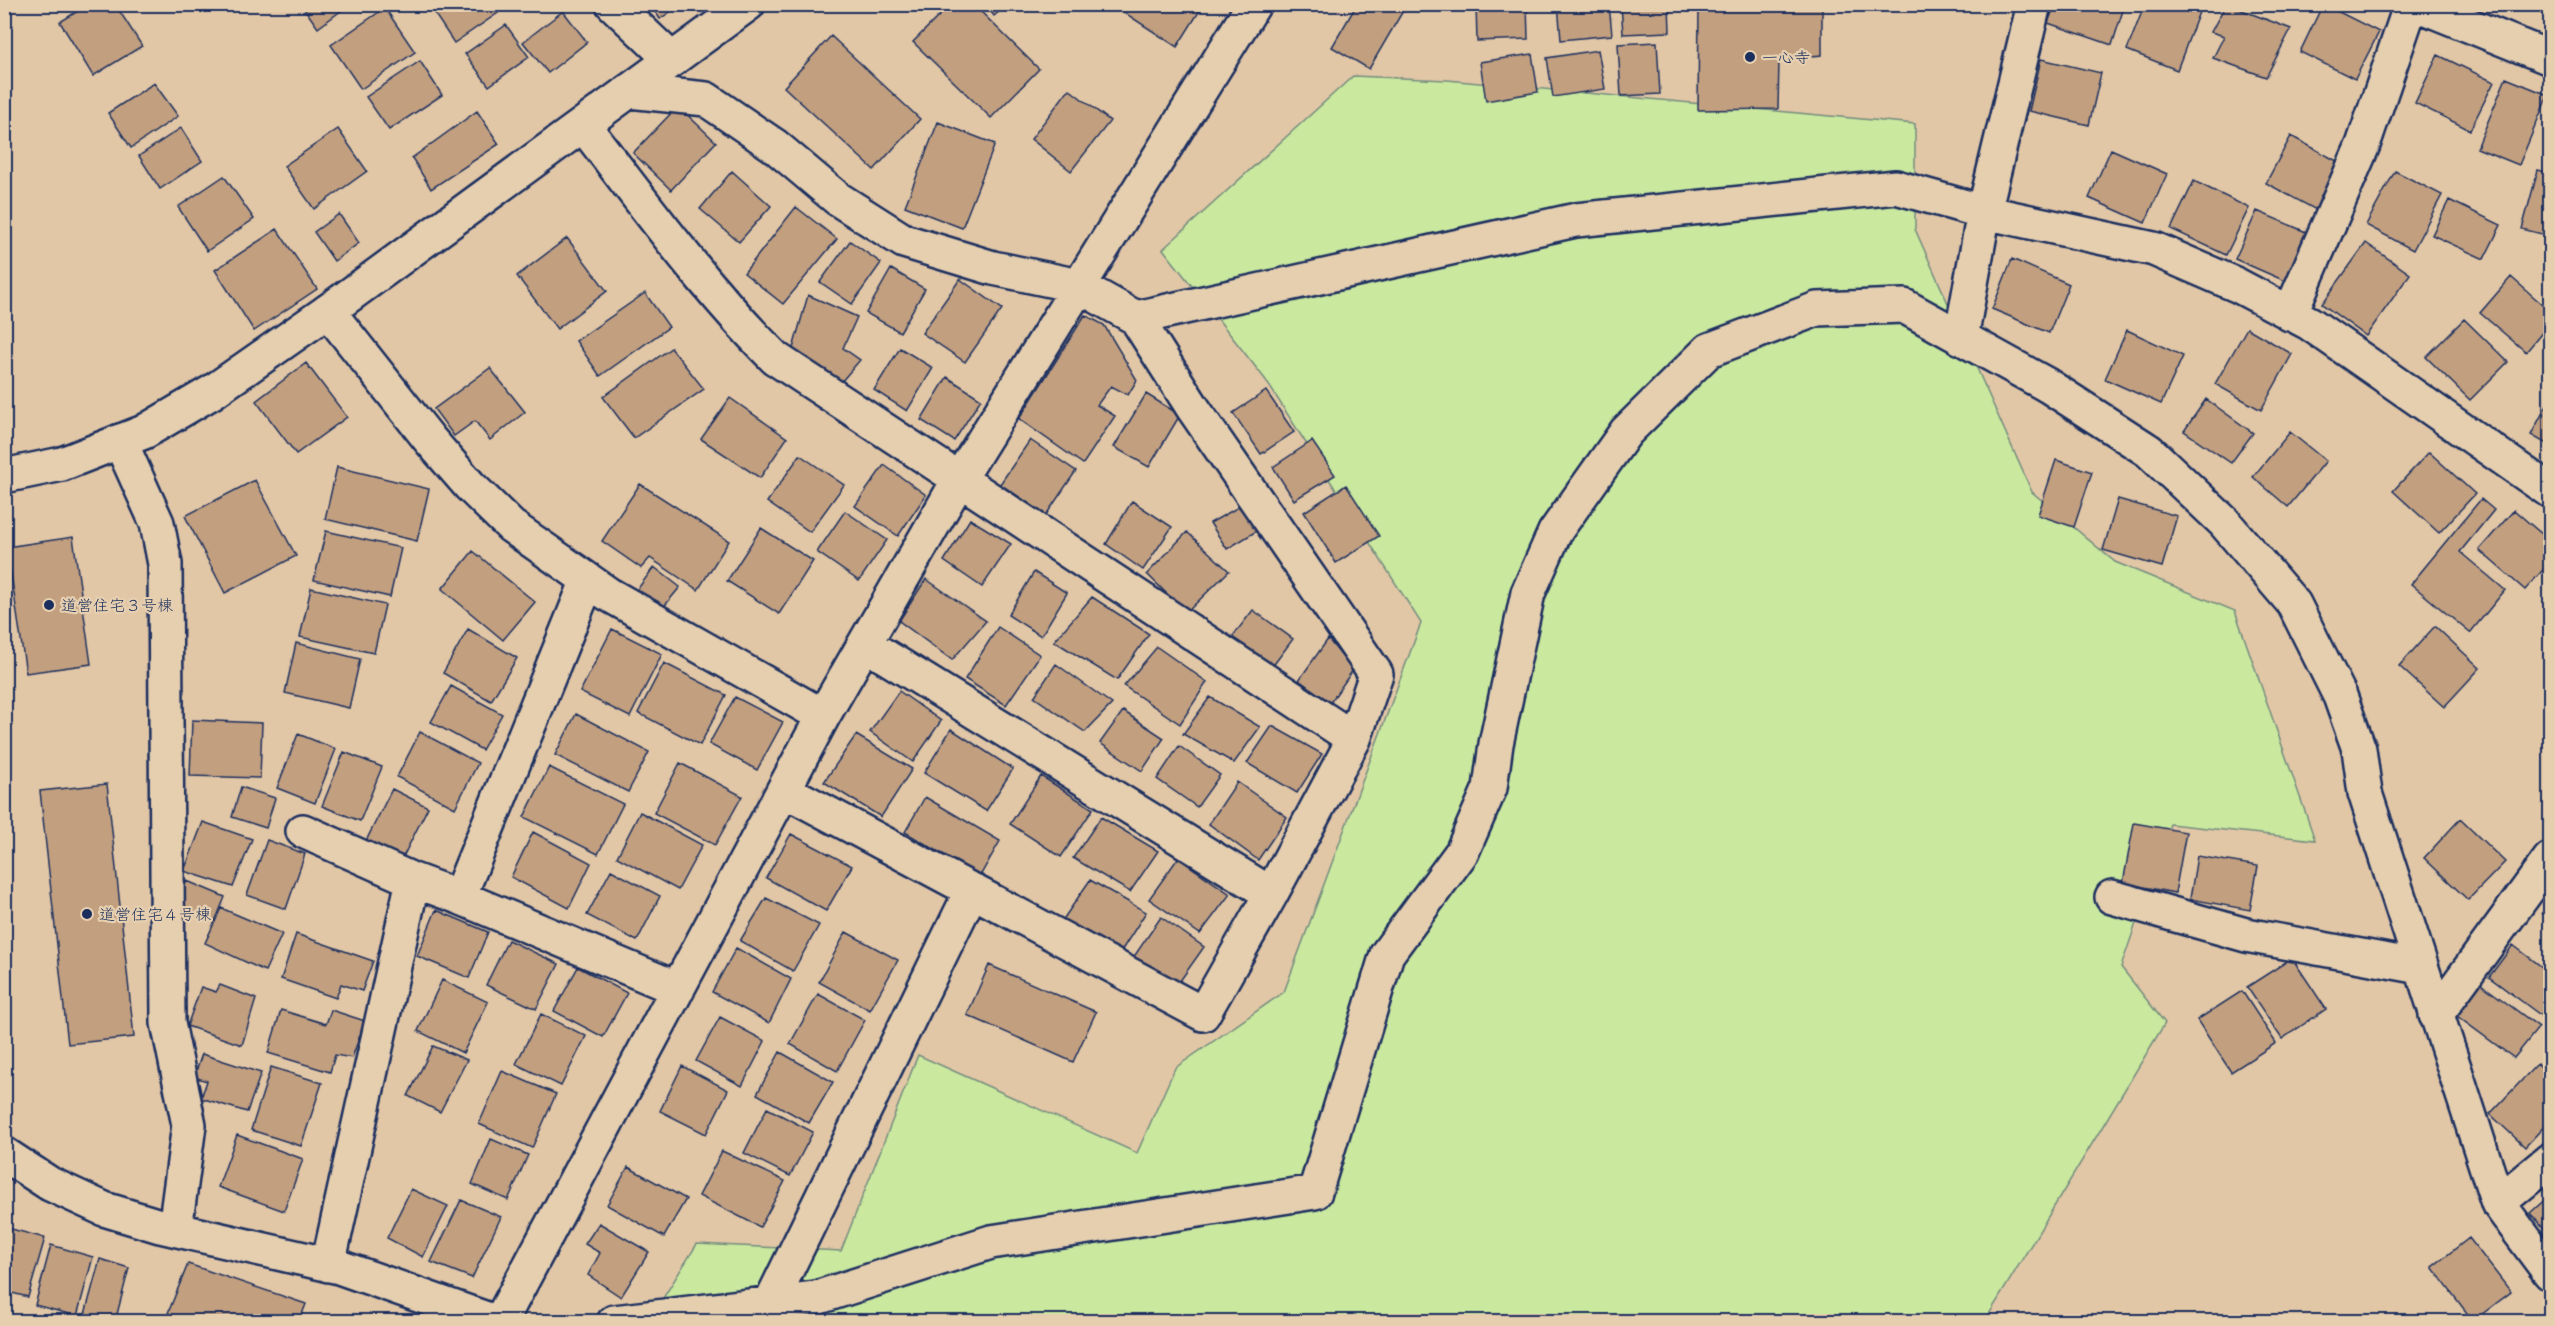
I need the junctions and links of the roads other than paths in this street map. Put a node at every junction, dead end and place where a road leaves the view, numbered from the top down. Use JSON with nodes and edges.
{"nodes":[{"id":1,"x":614,"y":4,"type":"edge"},
{"id":2,"x":748,"y":4,"type":"edge"},
{"id":3,"x":1254,"y":4,"type":"edge"},
{"id":4,"x":2034,"y":4,"type":"edge"},
{"id":5,"x":2411,"y":4,"type":"edge"},
{"id":6,"x":2416,"y":4,"type":"edge"},
{"id":7,"x":2550,"y":58,"type":"edge"},
{"id":8,"x":672,"y":60,"type":"junction"},
{"id":9,"x":629,"y":92,"type":"junction"},
{"id":10,"x":584,"y":126,"type":"junction"},
{"id":11,"x":1984,"y":212,"type":"junction"},
{"id":12,"x":1079,"y":286,"type":"junction"},
{"id":13,"x":328,"y":311,"type":"junction"},
{"id":14,"x":2290,"y":314,"type":"junction"},
{"id":15,"x":1136,"y":318,"type":"junction"},
{"id":16,"x":1961,"y":338,"type":"junction"},
{"id":17,"x":120,"y":441,"type":"junction"},
{"id":18,"x":4,"y":476,"type":"edge"},
{"id":19,"x":960,"y":478,"type":"junction"},
{"id":20,"x":2550,"y":491,"type":"edge"},
{"id":21,"x":588,"y":580,"type":"junction"},
{"id":22,"x":865,"y":644,"type":"junction"},
{"id":23,"x":823,"y":716,"type":"junction"},
{"id":24,"x":1354,"y":739,"type":"junction"},
{"id":25,"x":784,"y":790,"type":"junction"},
{"id":26,"x":303,"y":831,"type":"dead end"},
{"id":27,"x":2550,"y":860,"type":"edge"},
{"id":28,"x":413,"y":880,"type":"junction"},
{"id":29,"x":972,"y":890,"type":"junction"},
{"id":30,"x":1271,"y":894,"type":"junction"},
{"id":31,"x":459,"y":897,"type":"junction"},
{"id":32,"x":2112,"y":897,"type":"dead end"},
{"id":33,"x":2421,"y":967,"type":"junction"},
{"id":34,"x":678,"y":989,"type":"junction"},
{"id":35,"x":2436,"y":1015,"type":"junction"},
{"id":36,"x":4,"y":1154,"type":"edge"},
{"id":37,"x":2550,"y":1160,"type":"edge"},
{"id":38,"x":2498,"y":1203,"type":"junction"},
{"id":39,"x":175,"y":1229,"type":"junction"},
{"id":40,"x":327,"y":1265,"type":"junction"},
{"id":41,"x":2550,"y":1273,"type":"edge"},
{"id":42,"x":770,"y":1304,"type":"junction"},
{"id":43,"x":495,"y":1322,"type":"edge"},
{"id":44,"x":500,"y":1322,"type":"edge"},
{"id":45,"x":614,"y":1322,"type":"edge"}],
"edges":[{"from":1,"to":8,"type":"street"},
{"from":2,"to":8,"type":"street"},
{"from":3,"to":12,"type":"street"},
{"from":4,"to":11,"type":"street"},
{"from":5,"to":14,"type":"street"},
{"from":6,"to":7,"type":"street"},
{"from":8,"to":9,"type":"street"},
{"from":9,"to":10,"type":"street"},
{"from":9,"to":12,"type":"street"},
{"from":10,"to":13,"type":"street"},
{"from":10,"to":19,"type":"street"},
{"from":11,"to":14,"type":"street"},
{"from":11,"to":15,"type":"street"},
{"from":11,"to":16,"type":"street"},
{"from":12,"to":15,"type":"street"},
{"from":12,"to":19,"type":"street"},
{"from":13,"to":17,"type":"street"},
{"from":13,"to":21,"type":"street"},
{"from":14,"to":20,"type":"street"},
{"from":15,"to":24,"type":"street"},
{"from":16,"to":33,"type":"street"},
{"from":16,"to":42,"type":"street"},
{"from":17,"to":18,"type":"street"},
{"from":17,"to":39,"type":"street"},
{"from":19,"to":22,"type":"street"},
{"from":19,"to":24,"type":"street"},
{"from":21,"to":23,"type":"street"},
{"from":21,"to":31,"type":"street"},
{"from":22,"to":23,"type":"street"},
{"from":22,"to":30,"type":"street"},
{"from":23,"to":25,"type":"street"},
{"from":24,"to":30,"type":"street"},
{"from":25,"to":29,"type":"street"},
{"from":25,"to":34,"type":"street"},
{"from":26,"to":28,"type":"street"},
{"from":27,"to":35,"type":"street"},
{"from":28,"to":31,"type":"street"},
{"from":28,"to":40,"type":"street"},
{"from":29,"to":30,"type":"street"},
{"from":29,"to":42,"type":"street"},
{"from":31,"to":34,"type":"street"},
{"from":32,"to":33,"type":"street"},
{"from":33,"to":35,"type":"street"},
{"from":34,"to":44,"type":"street"},
{"from":35,"to":38,"type":"street"},
{"from":36,"to":39,"type":"street"},
{"from":37,"to":38,"type":"street"},
{"from":38,"to":41,"type":"street"},
{"from":39,"to":40,"type":"street"},
{"from":40,"to":43,"type":"street"},
{"from":42,"to":45,"type":"street"}]}
